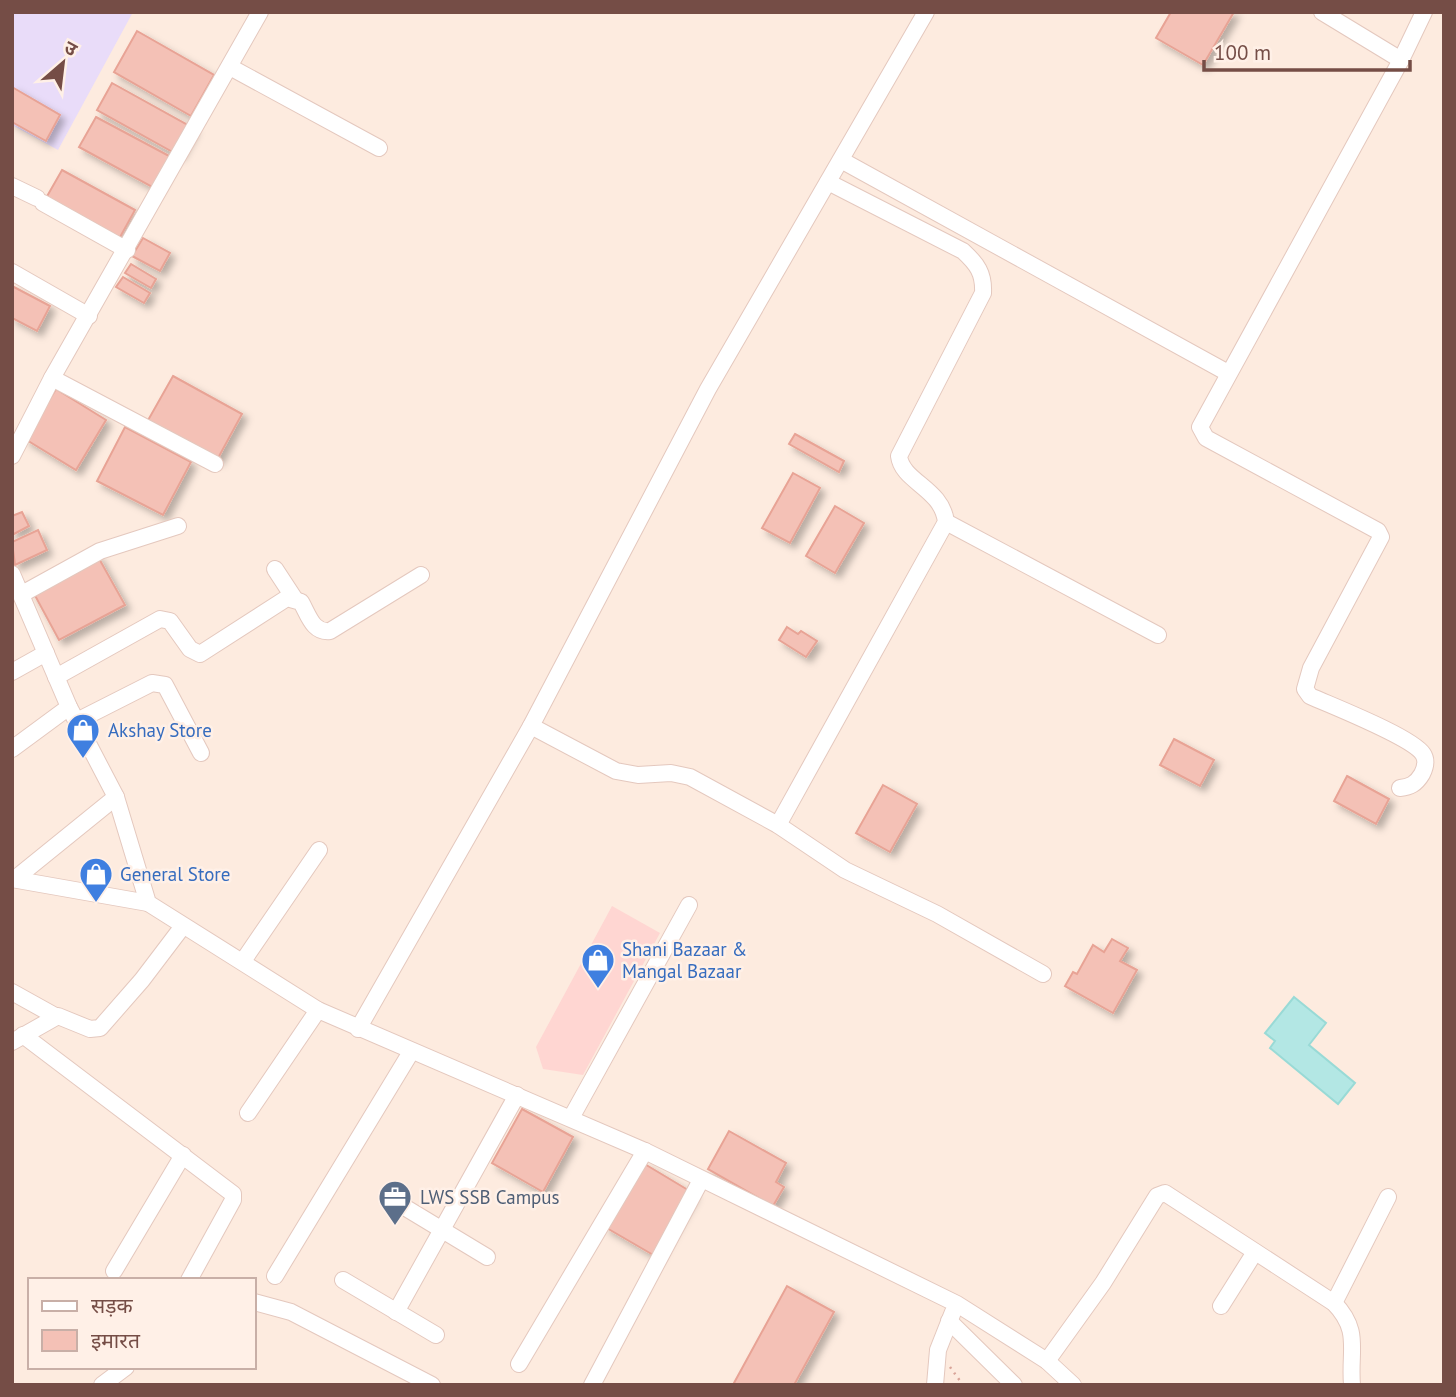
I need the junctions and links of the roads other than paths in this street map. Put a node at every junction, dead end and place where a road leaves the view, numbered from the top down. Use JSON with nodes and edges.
{"nodes":[{"id":1,"x":260,"y":12,"type":"edge"},
{"id":2,"x":926,"y":12,"type":"edge"},
{"id":3,"x":1322,"y":12,"type":"edge"},
{"id":4,"x":1424,"y":12,"type":"edge"},
{"id":5,"x":1401,"y":60,"type":"junction"},
{"id":6,"x":230,"y":66,"type":"junction"},
{"id":7,"x":379,"y":148,"type":"dead end"},
{"id":8,"x":841,"y":160,"type":"junction"},
{"id":9,"x":828,"y":182,"type":"junction"},
{"id":10,"x":12,"y":186,"type":"edge"},
{"id":11,"x":127,"y":250,"type":"junction"},
{"id":12,"x":12,"y":272,"type":"edge"},
{"id":13,"x":89,"y":316,"type":"junction"},
{"id":14,"x":1228,"y":373,"type":"junction"},
{"id":15,"x":52,"y":378,"type":"junction"},
{"id":16,"x":12,"y":456,"type":"edge"},
{"id":17,"x":215,"y":464,"type":"dead end"},
{"id":18,"x":946,"y":522,"type":"junction"},
{"id":19,"x":178,"y":526,"type":"dead end"},
{"id":20,"x":275,"y":569,"type":"dead end"},
{"id":21,"x":12,"y":574,"type":"edge"},
{"id":22,"x":421,"y":575,"type":"dead end"},
{"id":23,"x":294,"y":598,"type":"junction"},
{"id":24,"x":20,"y":605,"type":"edge"},
{"id":25,"x":1158,"y":635,"type":"dead end"},
{"id":26,"x":46,"y":653,"type":"junction"},
{"id":27,"x":12,"y":672,"type":"edge"},
{"id":28,"x":56,"y":677,"type":"junction"},
{"id":29,"x":73,"y":714,"type":"junction"},
{"id":30,"x":531,"y":726,"type":"junction"},
{"id":31,"x":12,"y":749,"type":"edge"},
{"id":32,"x":201,"y":753,"type":"dead end"},
{"id":33,"x":1400,"y":788,"type":"dead end"},
{"id":34,"x":116,"y":797,"type":"junction"},
{"id":35,"x":778,"y":825,"type":"junction"},
{"id":36,"x":319,"y":850,"type":"dead end"},
{"id":37,"x":14,"y":878,"type":"edge"},
{"id":38,"x":148,"y":903,"type":"junction"},
{"id":39,"x":689,"y":905,"type":"dead end"},
{"id":40,"x":183,"y":926,"type":"junction"},
{"id":41,"x":243,"y":961,"type":"junction"},
{"id":42,"x":1043,"y":974,"type":"dead end"},
{"id":43,"x":12,"y":992,"type":"edge"},
{"id":44,"x":318,"y":1010,"type":"junction"},
{"id":45,"x":57,"y":1017,"type":"junction"},
{"id":46,"x":358,"y":1029,"type":"junction"},
{"id":47,"x":18,"y":1039,"type":"edge"},
{"id":48,"x":411,"y":1052,"type":"junction"},
{"id":49,"x":517,"y":1095,"type":"junction"},
{"id":50,"x":248,"y":1113,"type":"dead end"},
{"id":51,"x":571,"y":1118,"type":"junction"},
{"id":52,"x":645,"y":1151,"type":"junction"},
{"id":53,"x":183,"y":1155,"type":"junction"},
{"id":54,"x":701,"y":1180,"type":"junction"},
{"id":55,"x":1388,"y":1198,"type":"dead end"},
{"id":56,"x":396,"y":1202,"type":"dead end"},
{"id":57,"x":442,"y":1229,"type":"junction"},
{"id":58,"x":1255,"y":1252,"type":"junction"},
{"id":59,"x":487,"y":1257,"type":"dead end"},
{"id":60,"x":114,"y":1271,"type":"dead end"},
{"id":61,"x":275,"y":1276,"type":"dead end"},
{"id":62,"x":190,"y":1278,"type":"edge"},
{"id":63,"x":342,"y":1280,"type":"dead end"},
{"id":64,"x":256,"y":1303,"type":"edge"},
{"id":65,"x":1334,"y":1303,"type":"junction"},
{"id":66,"x":957,"y":1304,"type":"junction"},
{"id":67,"x":1221,"y":1306,"type":"dead end"},
{"id":68,"x":396,"y":1312,"type":"junction"},
{"id":69,"x":949,"y":1321,"type":"junction"},
{"id":70,"x":436,"y":1335,"type":"dead end"},
{"id":71,"x":1047,"y":1361,"type":"junction"},
{"id":72,"x":519,"y":1364,"type":"dead end"},
{"id":73,"x":123,"y":1369,"type":"edge"},
{"id":74,"x":102,"y":1385,"type":"edge"},
{"id":75,"x":432,"y":1385,"type":"edge"},
{"id":76,"x":592,"y":1385,"type":"edge"},
{"id":77,"x":935,"y":1385,"type":"edge"},
{"id":78,"x":1014,"y":1385,"type":"edge"},
{"id":79,"x":1073,"y":1385,"type":"edge"},
{"id":80,"x":1352,"y":1385,"type":"edge"}],
"edges":[{"from":1,"to":6,"type":"street"},
{"from":2,"to":8,"type":"street"},
{"from":3,"to":5,"type":"street"},
{"from":4,"to":5,"type":"street"},
{"from":5,"to":14,"type":"street"},
{"from":6,"to":7,"type":"street"},
{"from":6,"to":11,"type":"street"},
{"from":8,"to":9,"type":"street"},
{"from":8,"to":14,"type":"street"},
{"from":9,"to":18,"type":"street"},
{"from":9,"to":30,"type":"street"},
{"from":10,"to":11,"type":"street"},
{"from":11,"to":13,"type":"street"},
{"from":12,"to":13,"type":"street"},
{"from":13,"to":15,"type":"street"},
{"from":14,"to":33,"type":"street"},
{"from":15,"to":16,"type":"street"},
{"from":15,"to":17,"type":"street"},
{"from":18,"to":25,"type":"street"},
{"from":18,"to":35,"type":"street"},
{"from":19,"to":24,"type":"street"},
{"from":20,"to":23,"type":"street"},
{"from":21,"to":24,"type":"street"},
{"from":22,"to":23,"type":"street"},
{"from":23,"to":28,"type":"street"},
{"from":24,"to":26,"type":"street"},
{"from":26,"to":27,"type":"street"},
{"from":26,"to":28,"type":"street"},
{"from":28,"to":29,"type":"street"},
{"from":29,"to":31,"type":"street"},
{"from":29,"to":32,"type":"street"},
{"from":29,"to":34,"type":"street"},
{"from":30,"to":35,"type":"street"},
{"from":30,"to":46,"type":"street"},
{"from":34,"to":37,"type":"street"},
{"from":34,"to":38,"type":"street"},
{"from":35,"to":42,"type":"street"},
{"from":36,"to":41,"type":"street"},
{"from":37,"to":38,"type":"street"},
{"from":38,"to":40,"type":"street"},
{"from":39,"to":51,"type":"street"},
{"from":40,"to":41,"type":"street"},
{"from":40,"to":45,"type":"street"},
{"from":41,"to":44,"type":"street"},
{"from":43,"to":45,"type":"street"},
{"from":44,"to":46,"type":"street"},
{"from":44,"to":50,"type":"street"},
{"from":45,"to":47,"type":"street"},
{"from":46,"to":48,"type":"street"},
{"from":47,"to":53,"type":"street"},
{"from":48,"to":49,"type":"street"},
{"from":48,"to":61,"type":"street"},
{"from":49,"to":51,"type":"street"},
{"from":49,"to":57,"type":"street"},
{"from":51,"to":52,"type":"street"},
{"from":52,"to":54,"type":"street"},
{"from":52,"to":72,"type":"street"},
{"from":53,"to":60,"type":"street"},
{"from":53,"to":62,"type":"street"},
{"from":54,"to":66,"type":"street"},
{"from":54,"to":76,"type":"street"},
{"from":55,"to":65,"type":"street"},
{"from":56,"to":57,"type":"street"},
{"from":57,"to":59,"type":"street"},
{"from":57,"to":68,"type":"street"},
{"from":58,"to":65,"type":"street"},
{"from":58,"to":67,"type":"street"},
{"from":58,"to":71,"type":"street"},
{"from":63,"to":68,"type":"street"},
{"from":64,"to":75,"type":"street"},
{"from":65,"to":80,"type":"street"},
{"from":66,"to":69,"type":"street"},
{"from":66,"to":71,"type":"street"},
{"from":68,"to":70,"type":"street"},
{"from":69,"to":77,"type":"street"},
{"from":69,"to":78,"type":"street"},
{"from":71,"to":79,"type":"street"},
{"from":73,"to":74,"type":"street"}]}
